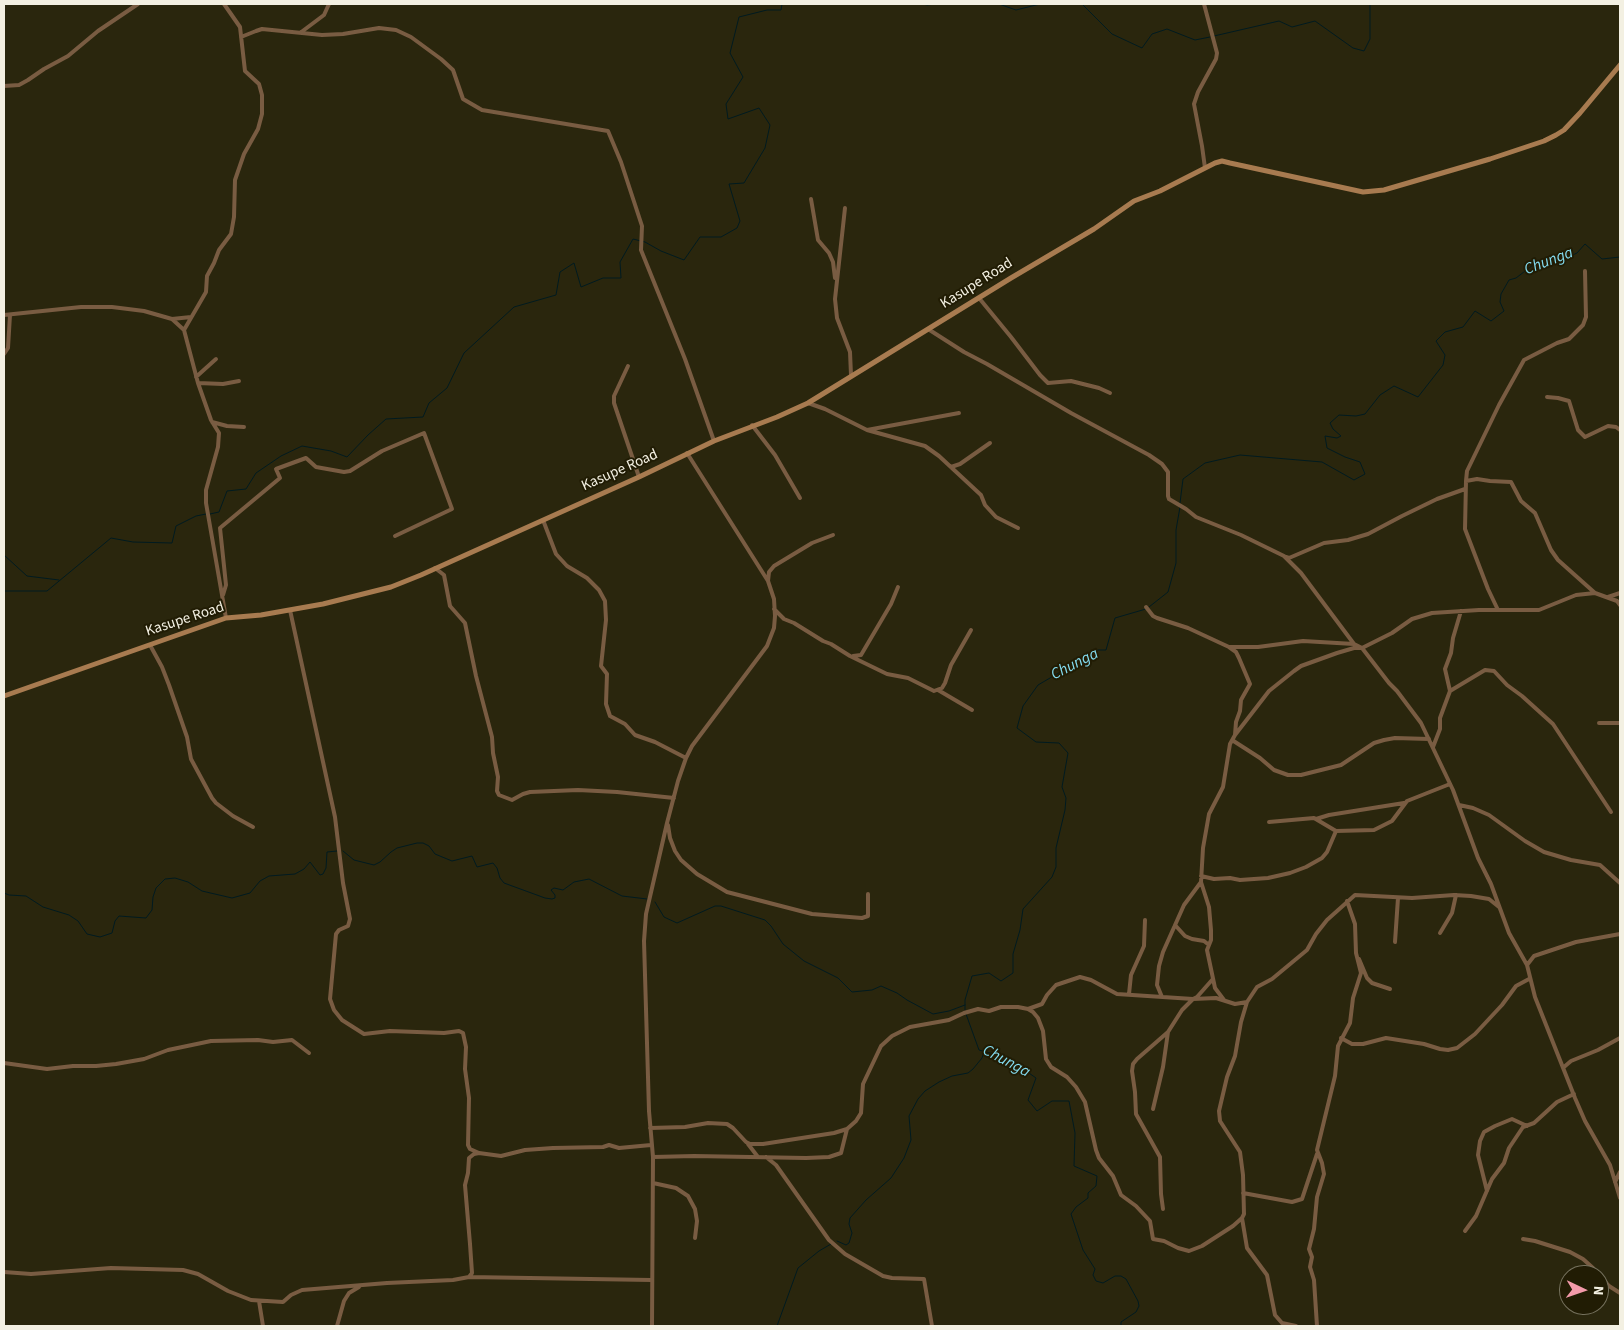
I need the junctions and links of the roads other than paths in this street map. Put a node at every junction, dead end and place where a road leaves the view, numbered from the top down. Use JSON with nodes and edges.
{"nodes":[{"id":1,"x":138,"y":4,"type":"edge"},
{"id":2,"x":224,"y":4,"type":"edge"},
{"id":3,"x":329,"y":4,"type":"edge"},
{"id":4,"x":1204,"y":4,"type":"edge"},
{"id":5,"x":300,"y":33,"type":"junction"},
{"id":6,"x":242,"y":38,"type":"junction"},
{"id":7,"x":1620,"y":65,"type":"edge"},
{"id":8,"x":4,"y":86,"type":"edge"},
{"id":9,"x":1205,"y":168,"type":"junction"},
{"id":10,"x":811,"y":199,"type":"dead end"},
{"id":11,"x":845,"y":208,"type":"dead end"},
{"id":12,"x":1585,"y":271,"type":"dead end"},
{"id":13,"x":836,"y":286,"type":"junction"},
{"id":14,"x":979,"y":298,"type":"junction"},
{"id":15,"x":4,"y":315,"type":"edge"},
{"id":16,"x":10,"y":315,"type":"junction"},
{"id":17,"x":191,"y":317,"type":"junction"},
{"id":18,"x":172,"y":318,"type":"junction"},
{"id":19,"x":928,"y":329,"type":"junction"},
{"id":20,"x":184,"y":330,"type":"junction"},
{"id":21,"x":4,"y":354,"type":"edge"},
{"id":22,"x":216,"y":359,"type":"dead end"},
{"id":23,"x":628,"y":366,"type":"dead end"},
{"id":24,"x":851,"y":375,"type":"junction"},
{"id":25,"x":196,"y":377,"type":"junction"},
{"id":26,"x":239,"y":381,"type":"dead end"},
{"id":27,"x":198,"y":383,"type":"junction"},
{"id":28,"x":1110,"y":393,"type":"dead end"},
{"id":29,"x":1547,"y":397,"type":"dead end"},
{"id":30,"x":808,"y":403,"type":"junction"},
{"id":31,"x":959,"y":413,"type":"dead end"},
{"id":32,"x":212,"y":422,"type":"junction"},
{"id":33,"x":752,"y":425,"type":"junction"},
{"id":34,"x":244,"y":428,"type":"dead end"},
{"id":35,"x":867,"y":430,"type":"junction"},
{"id":36,"x":1620,"y":430,"type":"edge"},
{"id":37,"x":714,"y":441,"type":"junction"},
{"id":38,"x":990,"y":443,"type":"dead end"},
{"id":39,"x":687,"y":453,"type":"junction"},
{"id":40,"x":951,"y":467,"type":"junction"},
{"id":41,"x":639,"y":477,"type":"junction"},
{"id":42,"x":1466,"y":481,"type":"junction"},
{"id":43,"x":1465,"y":489,"type":"junction"},
{"id":44,"x":800,"y":498,"type":"dead end"},
{"id":45,"x":542,"y":520,"type":"junction"},
{"id":46,"x":1018,"y":528,"type":"dead end"},
{"id":47,"x":833,"y":535,"type":"dead end"},
{"id":48,"x":395,"y":536,"type":"dead end"},
{"id":49,"x":1284,"y":556,"type":"junction"},
{"id":50,"x":435,"y":568,"type":"junction"},
{"id":51,"x":768,"y":581,"type":"junction"},
{"id":52,"x":898,"y":587,"type":"dead end"},
{"id":53,"x":1595,"y":593,"type":"junction"},
{"id":54,"x":1620,"y":593,"type":"edge"},
{"id":55,"x":223,"y":597,"type":"junction"},
{"id":56,"x":1608,"y":597,"type":"junction"},
{"id":57,"x":1620,"y":605,"type":"edge"},
{"id":58,"x":774,"y":609,"type":"junction"},
{"id":59,"x":1147,"y":609,"type":"dead end"},
{"id":60,"x":290,"y":610,"type":"junction"},
{"id":61,"x":1498,"y":610,"type":"junction"},
{"id":62,"x":1461,"y":611,"type":"junction"},
{"id":63,"x":226,"y":618,"type":"junction"},
{"id":64,"x":971,"y":630,"type":"dead end"},
{"id":65,"x":1354,"y":644,"type":"junction"},
{"id":66,"x":150,"y":645,"type":"junction"},
{"id":67,"x":1230,"y":647,"type":"junction"},
{"id":68,"x":1362,"y":648,"type":"junction"},
{"id":69,"x":851,"y":656,"type":"junction"},
{"id":70,"x":938,"y":690,"type":"junction"},
{"id":71,"x":1450,"y":691,"type":"junction"},
{"id":72,"x":4,"y":696,"type":"edge"},
{"id":73,"x":972,"y":710,"type":"dead end"},
{"id":74,"x":1599,"y":723,"type":"dead end"},
{"id":75,"x":1620,"y":723,"type":"edge"},
{"id":76,"x":1235,"y":734,"type":"junction"},
{"id":77,"x":1429,"y":739,"type":"junction"},
{"id":78,"x":1232,"y":740,"type":"junction"},
{"id":79,"x":1433,"y":747,"type":"junction"},
{"id":80,"x":686,"y":758,"type":"junction"},
{"id":81,"x":1450,"y":784,"type":"junction"},
{"id":82,"x":674,"y":798,"type":"junction"},
{"id":83,"x":1404,"y":803,"type":"junction"},
{"id":84,"x":1459,"y":805,"type":"junction"},
{"id":85,"x":1611,"y":812,"type":"dead end"},
{"id":86,"x":1316,"y":819,"type":"junction"},
{"id":87,"x":1269,"y":822,"type":"dead end"},
{"id":88,"x":667,"y":823,"type":"junction"},
{"id":89,"x":253,"y":827,"type":"dead end"},
{"id":90,"x":1336,"y":831,"type":"junction"},
{"id":91,"x":1201,"y":876,"type":"junction"},
{"id":92,"x":1201,"y":882,"type":"junction"},
{"id":93,"x":1620,"y":883,"type":"edge"},
{"id":94,"x":868,"y":894,"type":"dead end"},
{"id":95,"x":1456,"y":896,"type":"junction"},
{"id":96,"x":1398,"y":898,"type":"junction"},
{"id":97,"x":1347,"y":901,"type":"junction"},
{"id":98,"x":1499,"y":907,"type":"junction"},
{"id":99,"x":1145,"y":920,"type":"dead end"},
{"id":100,"x":1175,"y":925,"type":"junction"},
{"id":101,"x":1440,"y":933,"type":"dead end"},
{"id":102,"x":1620,"y":934,"type":"edge"},
{"id":103,"x":1395,"y":942,"type":"dead end"},
{"id":104,"x":1209,"y":945,"type":"junction"},
{"id":105,"x":1356,"y":953,"type":"junction"},
{"id":106,"x":1527,"y":965,"type":"junction"},
{"id":107,"x":1529,"y":979,"type":"junction"},
{"id":108,"x":1212,"y":980,"type":"junction"},
{"id":109,"x":1390,"y":989,"type":"dead end"},
{"id":110,"x":1129,"y":994,"type":"junction"},
{"id":111,"x":1162,"y":997,"type":"junction"},
{"id":112,"x":1193,"y":999,"type":"junction"},
{"id":113,"x":1224,"y":1000,"type":"junction"},
{"id":114,"x":1247,"y":1002,"type":"junction"},
{"id":115,"x":1028,"y":1009,"type":"junction"},
{"id":116,"x":1168,"y":1032,"type":"junction"},
{"id":117,"x":1341,"y":1038,"type":"junction"},
{"id":118,"x":1620,"y":1038,"type":"edge"},
{"id":119,"x":309,"y":1053,"type":"dead end"},
{"id":120,"x":4,"y":1063,"type":"edge"},
{"id":121,"x":1564,"y":1067,"type":"junction"},
{"id":122,"x":1574,"y":1094,"type":"junction"},
{"id":123,"x":1153,"y":1109,"type":"dead end"},
{"id":124,"x":1527,"y":1126,"type":"junction"},
{"id":125,"x":650,"y":1128,"type":"junction"},
{"id":126,"x":847,"y":1129,"type":"junction"},
{"id":127,"x":748,"y":1144,"type":"junction"},
{"id":128,"x":650,"y":1145,"type":"junction"},
{"id":129,"x":1318,"y":1152,"type":"junction"},
{"id":130,"x":479,"y":1153,"type":"junction"},
{"id":131,"x":653,"y":1157,"type":"junction"},
{"id":132,"x":758,"y":1157,"type":"junction"},
{"id":133,"x":766,"y":1157,"type":"junction"},
{"id":134,"x":1620,"y":1172,"type":"edge"},
{"id":135,"x":1615,"y":1182,"type":"junction"},
{"id":136,"x":653,"y":1183,"type":"junction"},
{"id":137,"x":1487,"y":1192,"type":"junction"},
{"id":138,"x":1243,"y":1194,"type":"junction"},
{"id":139,"x":1620,"y":1198,"type":"edge"},
{"id":140,"x":1163,"y":1209,"type":"dead end"},
{"id":141,"x":1242,"y":1218,"type":"junction"},
{"id":142,"x":1465,"y":1231,"type":"dead end"},
{"id":143,"x":695,"y":1238,"type":"dead end"},
{"id":144,"x":1523,"y":1239,"type":"dead end"},
{"id":145,"x":4,"y":1272,"type":"edge"},
{"id":146,"x":469,"y":1277,"type":"junction"},
{"id":147,"x":651,"y":1280,"type":"junction"},
{"id":148,"x":360,"y":1286,"type":"junction"},
{"id":149,"x":1620,"y":1293,"type":"edge"},
{"id":150,"x":260,"y":1301,"type":"junction"},
{"id":151,"x":263,"y":1326,"type":"edge"},
{"id":152,"x":337,"y":1326,"type":"edge"},
{"id":153,"x":652,"y":1326,"type":"edge"},
{"id":154,"x":932,"y":1326,"type":"edge"},
{"id":155,"x":1296,"y":1326,"type":"edge"},
{"id":156,"x":1317,"y":1326,"type":"edge"}],
"edges":[{"from":1,"to":8,"type":"street"},
{"from":2,"to":6,"type":"street"},
{"from":3,"to":5,"type":"street"},
{"from":4,"to":9,"type":"street"},
{"from":5,"to":6,"type":"street"},
{"from":5,"to":37,"type":"street"},
{"from":6,"to":17,"type":"street"},
{"from":7,"to":9,"type":"street","name":"Kasupe Road"},
{"from":9,"to":14,"type":"street","name":"Kasupe Road"},
{"from":10,"to":13,"type":"street"},
{"from":11,"to":13,"type":"street"},
{"from":12,"to":42,"type":"street"},
{"from":13,"to":24,"type":"street"},
{"from":14,"to":19,"type":"street","name":"Kasupe Road"},
{"from":14,"to":28,"type":"street"},
{"from":15,"to":16,"type":"street"},
{"from":16,"to":18,"type":"street"},
{"from":16,"to":21,"type":"street"},
{"from":17,"to":18,"type":"street"},
{"from":17,"to":20,"type":"street"},
{"from":18,"to":20,"type":"street"},
{"from":19,"to":24,"type":"street","name":"Kasupe Road"},
{"from":19,"to":49,"type":"street"},
{"from":20,"to":25,"type":"street"},
{"from":22,"to":25,"type":"street"},
{"from":23,"to":41,"type":"street"},
{"from":24,"to":30,"type":"street","name":"Kasupe Road"},
{"from":25,"to":27,"type":"street"},
{"from":26,"to":27,"type":"street"},
{"from":27,"to":32,"type":"street"},
{"from":29,"to":36,"type":"street"},
{"from":30,"to":33,"type":"street","name":"Kasupe Road"},
{"from":30,"to":35,"type":"street"},
{"from":31,"to":35,"type":"street"},
{"from":32,"to":34,"type":"street"},
{"from":32,"to":55,"type":"street"},
{"from":33,"to":37,"type":"street","name":"Kasupe Road"},
{"from":33,"to":44,"type":"street"},
{"from":35,"to":40,"type":"street"},
{"from":37,"to":39,"type":"street","name":"Kasupe Road"},
{"from":38,"to":40,"type":"street"},
{"from":39,"to":41,"type":"street","name":"Kasupe Road"},
{"from":39,"to":51,"type":"street"},
{"from":40,"to":46,"type":"street"},
{"from":41,"to":45,"type":"street","name":"Kasupe Road"},
{"from":42,"to":43,"type":"street"},
{"from":42,"to":53,"type":"street"},
{"from":43,"to":49,"type":"street"},
{"from":43,"to":61,"type":"street"},
{"from":45,"to":50,"type":"street","name":"Kasupe Road"},
{"from":45,"to":80,"type":"street"},
{"from":47,"to":51,"type":"street"},
{"from":48,"to":55,"type":"street"},
{"from":49,"to":65,"type":"street"},
{"from":50,"to":60,"type":"street","name":"Kasupe Road"},
{"from":50,"to":82,"type":"street"},
{"from":51,"to":58,"type":"street"},
{"from":52,"to":69,"type":"street"},
{"from":53,"to":56,"type":"street"},
{"from":53,"to":61,"type":"street"},
{"from":54,"to":56,"type":"street"},
{"from":55,"to":63,"type":"street"},
{"from":56,"to":57,"type":"street"},
{"from":58,"to":69,"type":"street"},
{"from":58,"to":80,"type":"street"},
{"from":59,"to":67,"type":"street"},
{"from":60,"to":63,"type":"street","name":"Kasupe Road"},
{"from":60,"to":130,"type":"street"},
{"from":61,"to":62,"type":"street"},
{"from":62,"to":68,"type":"street"},
{"from":62,"to":71,"type":"street"},
{"from":63,"to":66,"type":"street","name":"Kasupe Road"},
{"from":64,"to":70,"type":"street"},
{"from":65,"to":67,"type":"street"},
{"from":65,"to":68,"type":"street"},
{"from":66,"to":72,"type":"street","name":"Kasupe Road"},
{"from":66,"to":89,"type":"street"},
{"from":67,"to":76,"type":"street"},
{"from":68,"to":76,"type":"street"},
{"from":68,"to":77,"type":"street"},
{"from":69,"to":70,"type":"street"},
{"from":70,"to":73,"type":"street"},
{"from":71,"to":79,"type":"street"},
{"from":71,"to":85,"type":"street"},
{"from":74,"to":75,"type":"street"},
{"from":76,"to":78,"type":"street"},
{"from":77,"to":78,"type":"street"},
{"from":77,"to":79,"type":"street"},
{"from":78,"to":91,"type":"street"},
{"from":79,"to":81,"type":"street"},
{"from":80,"to":82,"type":"street"},
{"from":81,"to":83,"type":"street"},
{"from":81,"to":84,"type":"street"},
{"from":82,"to":88,"type":"street"},
{"from":83,"to":86,"type":"street"},
{"from":83,"to":90,"type":"street"},
{"from":84,"to":93,"type":"street"},
{"from":84,"to":98,"type":"street"},
{"from":86,"to":87,"type":"street"},
{"from":86,"to":90,"type":"street"},
{"from":88,"to":94,"type":"street"},
{"from":88,"to":125,"type":"street"},
{"from":90,"to":91,"type":"street"},
{"from":91,"to":92,"type":"street"},
{"from":92,"to":100,"type":"street"},
{"from":92,"to":104,"type":"street"},
{"from":95,"to":96,"type":"street"},
{"from":95,"to":98,"type":"street"},
{"from":95,"to":101,"type":"street"},
{"from":96,"to":97,"type":"street"},
{"from":96,"to":103,"type":"street"},
{"from":97,"to":105,"type":"street"},
{"from":97,"to":114,"type":"street"},
{"from":98,"to":106,"type":"street"},
{"from":99,"to":110,"type":"street"},
{"from":100,"to":104,"type":"street"},
{"from":100,"to":111,"type":"street"},
{"from":102,"to":106,"type":"street"},
{"from":104,"to":108,"type":"street"},
{"from":105,"to":109,"type":"street"},
{"from":105,"to":117,"type":"street"},
{"from":106,"to":107,"type":"street"},
{"from":107,"to":117,"type":"street"},
{"from":107,"to":121,"type":"street"},
{"from":108,"to":112,"type":"street"},
{"from":108,"to":113,"type":"street"},
{"from":110,"to":111,"type":"street"},
{"from":110,"to":115,"type":"street"},
{"from":111,"to":112,"type":"street"},
{"from":112,"to":113,"type":"street"},
{"from":112,"to":116,"type":"street"},
{"from":113,"to":114,"type":"street"},
{"from":114,"to":138,"type":"street"},
{"from":115,"to":126,"type":"street"},
{"from":115,"to":141,"type":"street"},
{"from":116,"to":123,"type":"street"},
{"from":116,"to":140,"type":"street"},
{"from":117,"to":129,"type":"street"},
{"from":118,"to":121,"type":"street"},
{"from":119,"to":120,"type":"street"},
{"from":121,"to":122,"type":"street"},
{"from":122,"to":124,"type":"street"},
{"from":122,"to":135,"type":"street"},
{"from":124,"to":137,"type":"street"},
{"from":124,"to":137,"type":"street"},
{"from":125,"to":127,"type":"street"},
{"from":125,"to":128,"type":"street"},
{"from":126,"to":127,"type":"street"},
{"from":126,"to":133,"type":"street"},
{"from":127,"to":132,"type":"street"},
{"from":128,"to":130,"type":"street"},
{"from":128,"to":131,"type":"street"},
{"from":129,"to":138,"type":"street"},
{"from":129,"to":156,"type":"street"},
{"from":130,"to":146,"type":"street"},
{"from":131,"to":132,"type":"street"},
{"from":131,"to":136,"type":"street"},
{"from":132,"to":133,"type":"street"},
{"from":133,"to":154,"type":"street"},
{"from":134,"to":135,"type":"street"},
{"from":135,"to":139,"type":"street"},
{"from":136,"to":143,"type":"street"},
{"from":136,"to":147,"type":"street"},
{"from":137,"to":142,"type":"street"},
{"from":138,"to":141,"type":"street"},
{"from":141,"to":155,"type":"street"},
{"from":144,"to":149,"type":"street"},
{"from":145,"to":150,"type":"street"},
{"from":146,"to":147,"type":"street"},
{"from":146,"to":148,"type":"street"},
{"from":147,"to":153,"type":"street"},
{"from":148,"to":150,"type":"street"},
{"from":148,"to":152,"type":"street"},
{"from":150,"to":151,"type":"street"}]}
